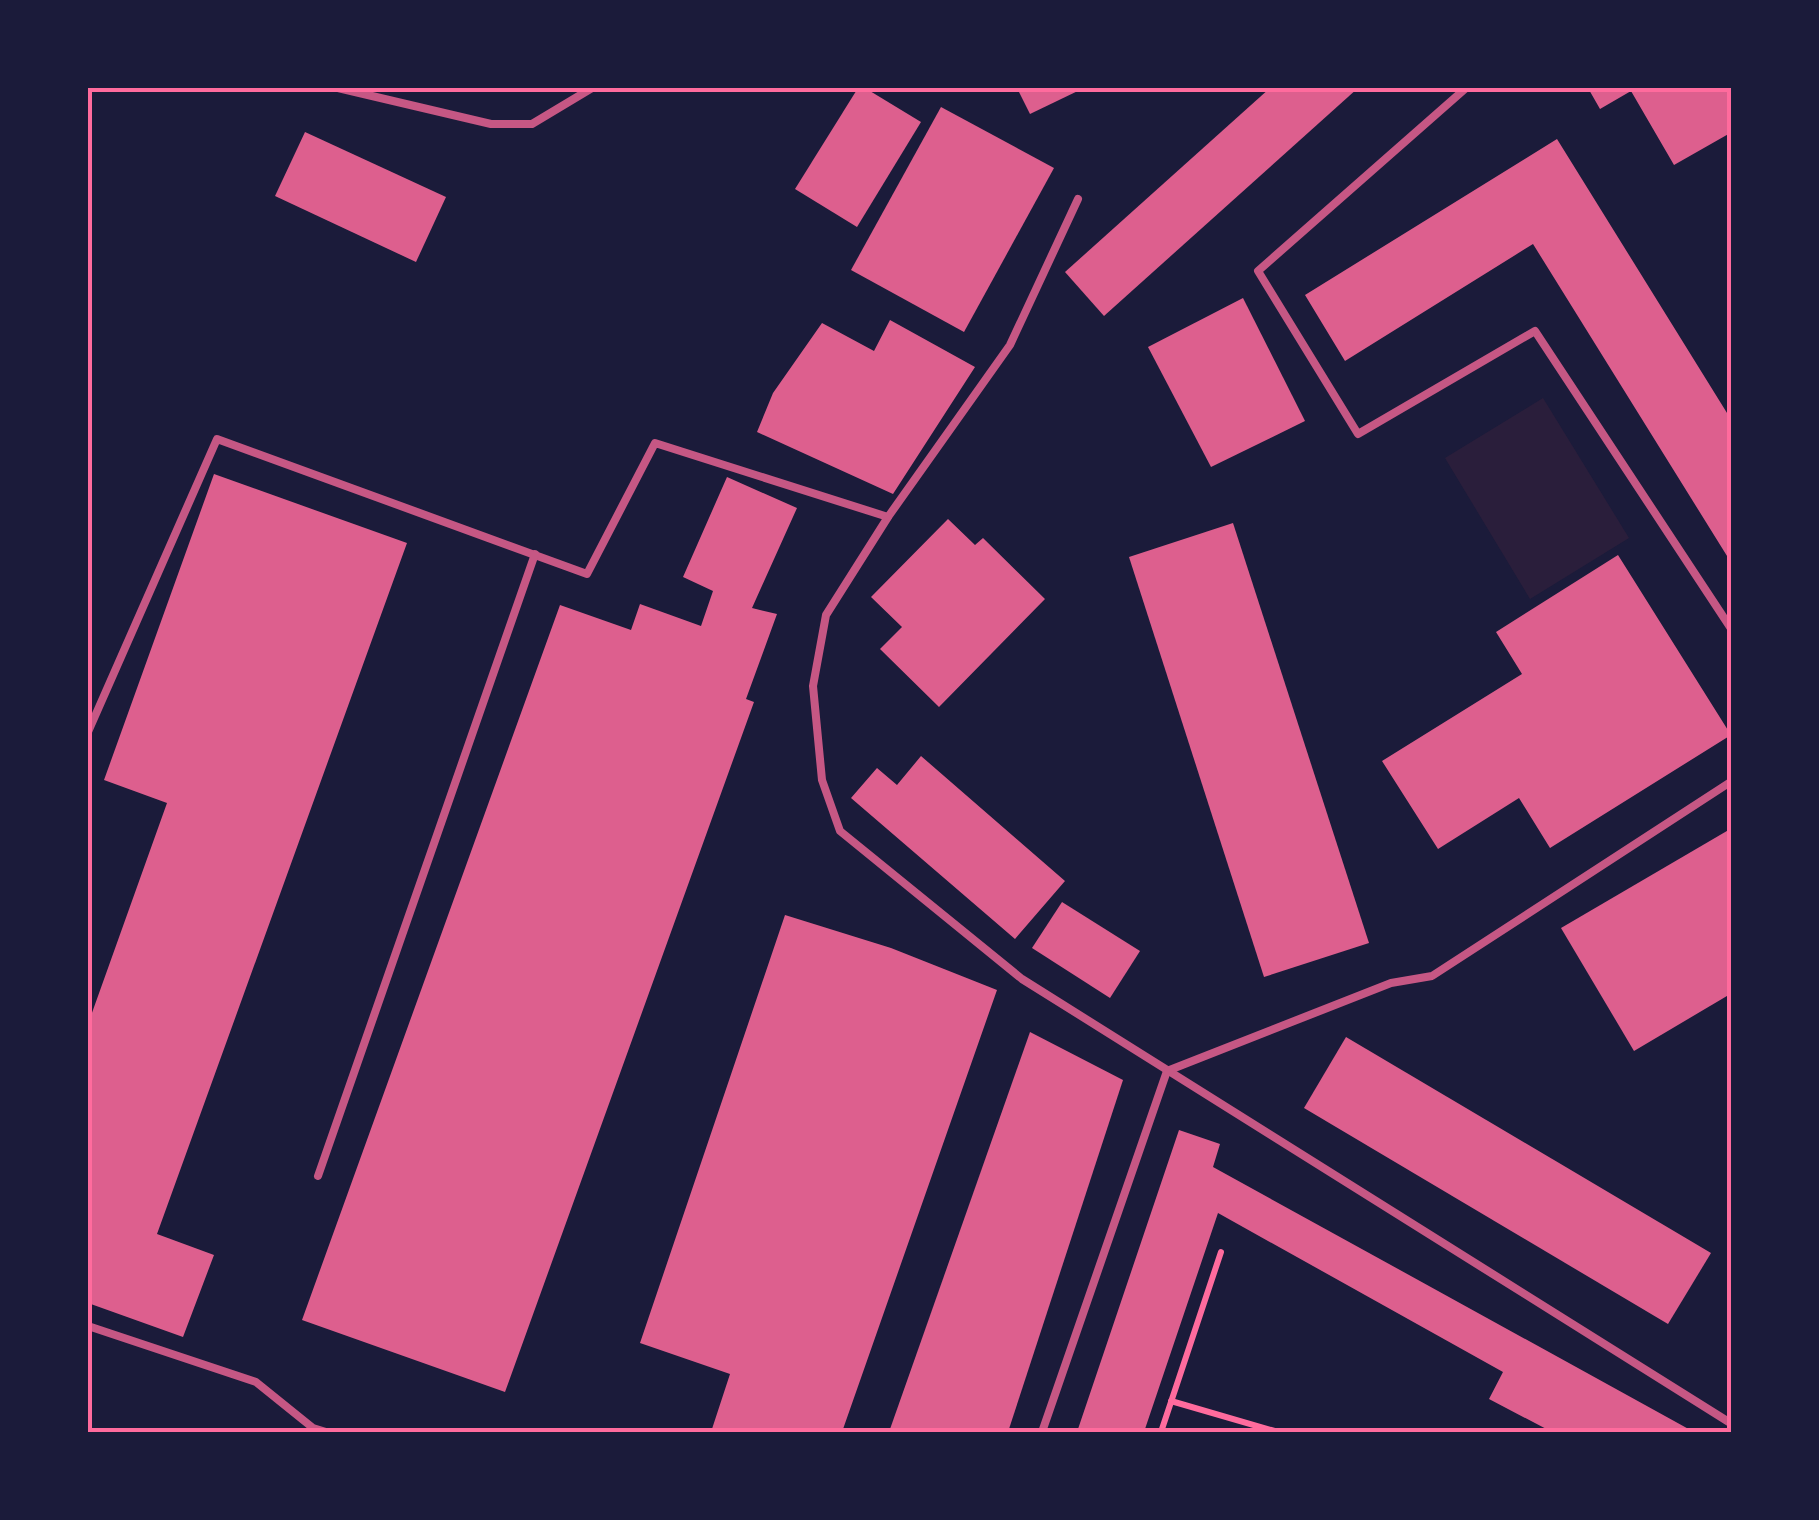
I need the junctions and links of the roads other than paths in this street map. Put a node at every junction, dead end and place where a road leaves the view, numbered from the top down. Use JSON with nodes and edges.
{"nodes":[{"id":1,"x":338,"y":88,"type":"edge"},
{"id":2,"x":592,"y":88,"type":"edge"},
{"id":3,"x":1466,"y":88,"type":"edge"},
{"id":4,"x":1078,"y":199,"type":"dead end"},
{"id":5,"x":888,"y":517,"type":"junction"},
{"id":6,"x":535,"y":554,"type":"junction"},
{"id":7,"x":1732,"y":630,"type":"edge"},
{"id":8,"x":88,"y":732,"type":"edge"},
{"id":9,"x":1732,"y":781,"type":"edge"},
{"id":10,"x":1167,"y":1072,"type":"junction"},
{"id":11,"x":318,"y":1176,"type":"dead end"},
{"id":12,"x":88,"y":1326,"type":"edge"},
{"id":13,"x":1732,"y":1424,"type":"edge"},
{"id":14,"x":326,"y":1432,"type":"edge"},
{"id":15,"x":1042,"y":1432,"type":"edge"}],
"edges":[{"from":1,"to":2,"type":"lane"},
{"from":3,"to":7,"type":"lane"},
{"from":4,"to":5,"type":"lane"},
{"from":5,"to":6,"type":"lane"},
{"from":5,"to":10,"type":"lane"},
{"from":6,"to":8,"type":"lane"},
{"from":6,"to":11,"type":"lane"},
{"from":9,"to":10,"type":"lane"},
{"from":10,"to":13,"type":"lane"},
{"from":10,"to":15,"type":"lane"},
{"from":12,"to":14,"type":"lane"}]}
